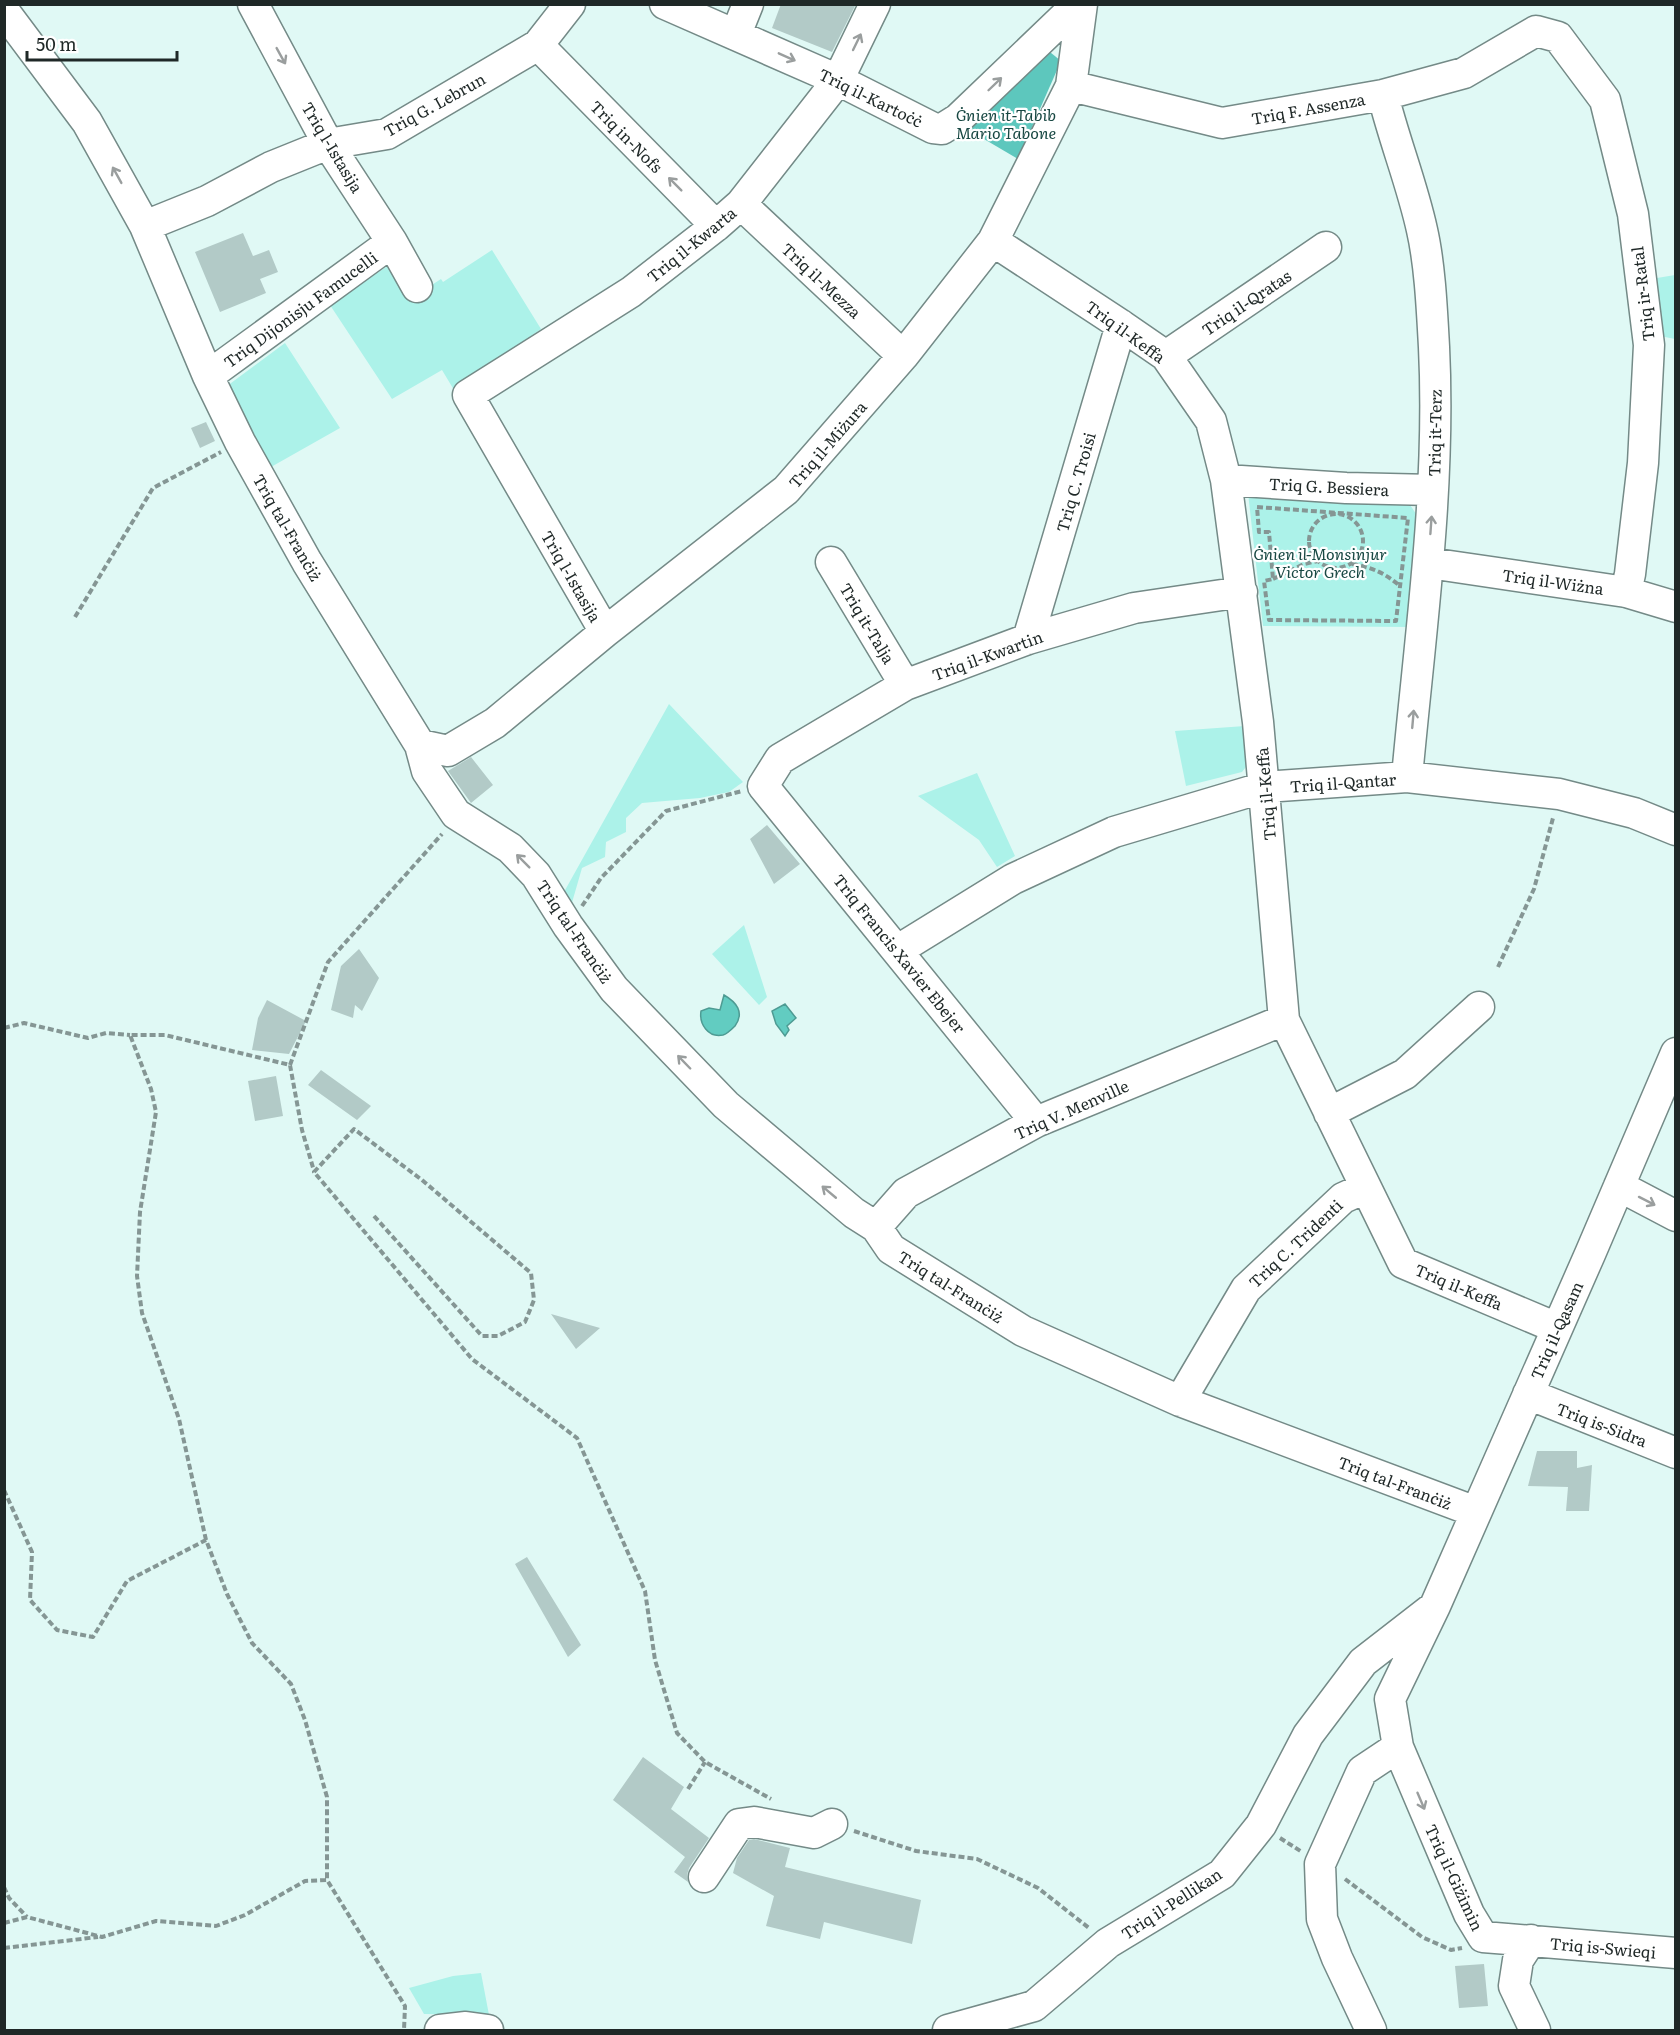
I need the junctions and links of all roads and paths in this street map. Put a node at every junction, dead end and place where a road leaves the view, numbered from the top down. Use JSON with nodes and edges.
{"nodes":[{"id":1,"x":253,"y":4,"type":"edge"},
{"id":2,"x":570,"y":4,"type":"edge"},
{"id":3,"x":665,"y":4,"type":"edge"},
{"id":4,"x":748,"y":4,"type":"edge"},
{"id":5,"x":875,"y":4,"type":"edge"},
{"id":6,"x":1078,"y":4,"type":"edge"},
{"id":7,"x":1082,"y":4,"type":"edge"},
{"id":8,"x":4,"y":11,"type":"edge"},
{"id":9,"x":1536,"y":31,"type":"joint"},
{"id":10,"x":736,"y":34,"type":"junction"},
{"id":11,"x":538,"y":45,"type":"junction"},
{"id":12,"x":838,"y":80,"type":"junction"},
{"id":13,"x":1071,"y":86,"type":"junction"},
{"id":14,"x":1383,"y":95,"type":"junction"},
{"id":15,"x":327,"y":144,"type":"junction"},
{"id":16,"x":741,"y":204,"type":"junction"},
{"id":17,"x":145,"y":226,"type":"junction"},
{"id":18,"x":716,"y":226,"type":"junction"},
{"id":19,"x":993,"y":241,"type":"junction"},
{"id":20,"x":392,"y":242,"type":"junction"},
{"id":21,"x":1326,"y":247,"type":"dead end"},
{"id":22,"x":417,"y":287,"type":"dead end"},
{"id":23,"x":1121,"y":325,"type":"junction"},
{"id":24,"x":903,"y":356,"type":"junction"},
{"id":25,"x":1166,"y":356,"type":"junction"},
{"id":26,"x":208,"y":376,"type":"junction"},
{"id":27,"x":468,"y":395,"type":"joint"},
{"id":28,"x":240,"y":442,"type":"junction"},
{"id":29,"x":1226,"y":480,"type":"junction"},
{"id":30,"x":1433,"y":490,"type":"junction"},
{"id":31,"x":1345,"y":515,"type":"junction"},
{"id":32,"x":1318,"y":561,"type":"junction"},
{"id":33,"x":831,"y":562,"type":"dead end"},
{"id":34,"x":1429,"y":563,"type":"junction"},
{"id":35,"x":1351,"y":564,"type":"junction"},
{"id":36,"x":1273,"y":579,"type":"junction"},
{"id":37,"x":1400,"y":586,"type":"junction"},
{"id":38,"x":1242,"y":592,"type":"junction"},
{"id":39,"x":1626,"y":592,"type":"junction"},
{"id":40,"x":1676,"y":607,"type":"edge"},
{"id":41,"x":75,"y":617,"type":"dead end"},
{"id":42,"x":605,"y":632,"type":"junction"},
{"id":43,"x":1028,"y":639,"type":"junction"},
{"id":44,"x":905,"y":685,"type":"junction"},
{"id":45,"x":420,"y":744,"type":"junction"},
{"id":46,"x":1407,"y":777,"type":"junction"},
{"id":47,"x":763,"y":786,"type":"junction"},
{"id":48,"x":1265,"y":787,"type":"junction"},
{"id":49,"x":1559,"y":794,"type":"junction"},
{"id":50,"x":456,"y":814,"type":"junction"},
{"id":51,"x":1676,"y":830,"type":"edge"},
{"id":52,"x":568,"y":926,"type":"junction"},
{"id":53,"x":898,"y":950,"type":"junction"},
{"id":54,"x":1498,"y":967,"type":"dead end"},
{"id":55,"x":1479,"y":1007,"type":"dead end"},
{"id":56,"x":1284,"y":1020,"type":"junction"},
{"id":57,"x":4,"y":1028,"type":"edge"},
{"id":58,"x":130,"y":1035,"type":"junction"},
{"id":59,"x":1676,"y":1053,"type":"edge"},
{"id":60,"x":290,"y":1065,"type":"junction"},
{"id":61,"x":1329,"y":1113,"type":"junction"},
{"id":62,"x":1036,"y":1122,"type":"junction"},
{"id":63,"x":314,"y":1172,"type":"junction"},
{"id":64,"x":1619,"y":1186,"type":"junction"},
{"id":65,"x":1365,"y":1188,"type":"junction"},
{"id":66,"x":374,"y":1216,"type":"dead end"},
{"id":67,"x":1676,"y":1216,"type":"edge"},
{"id":68,"x":876,"y":1227,"type":"junction"},
{"id":69,"x":1557,"y":1328,"type":"junction"},
{"id":70,"x":1528,"y":1394,"type":"junction"},
{"id":71,"x":1180,"y":1401,"type":"junction"},
{"id":72,"x":1676,"y":1453,"type":"edge"},
{"id":73,"x":4,"y":1490,"type":"edge"},
{"id":74,"x":1476,"y":1512,"type":"junction"},
{"id":75,"x":206,"y":1540,"type":"junction"},
{"id":76,"x":1435,"y":1606,"type":"junction"},
{"id":77,"x":1398,"y":1747,"type":"junction"},
{"id":78,"x":705,"y":1762,"type":"junction"},
{"id":79,"x":688,"y":1789,"type":"dead end"},
{"id":80,"x":778,"y":1802,"type":"dead end"},
{"id":81,"x":832,"y":1824,"type":"joint"},
{"id":82,"x":1261,"y":1825,"type":"junction"},
{"id":83,"x":1329,"y":1868,"type":"junction"},
{"id":84,"x":704,"y":1877,"type":"dead end"},
{"id":85,"x":327,"y":1880,"type":"junction"},
{"id":86,"x":4,"y":1887,"type":"edge"},
{"id":87,"x":27,"y":1917,"type":"junction"},
{"id":88,"x":4,"y":1923,"type":"edge"},
{"id":89,"x":102,"y":1936,"type":"junction"},
{"id":90,"x":1483,"y":1937,"type":"junction"},
{"id":91,"x":1531,"y":1940,"type":"junction"},
{"id":92,"x":1108,"y":1943,"type":"junction"},
{"id":93,"x":4,"y":1948,"type":"edge"},
{"id":94,"x":1676,"y":1953,"type":"edge"},
{"id":95,"x":404,"y":2031,"type":"edge"},
{"id":96,"x":440,"y":2031,"type":"edge"},
{"id":97,"x":488,"y":2031,"type":"edge"},
{"id":98,"x":948,"y":2031,"type":"edge"},
{"id":99,"x":1371,"y":2031,"type":"edge"},
{"id":100,"x":1535,"y":2031,"type":"edge"}],
"edges":[{"from":1,"to":15,"type":"street","name":"Triq l-Istasija","one_way":true},
{"from":2,"to":11,"type":"street","name":"Triq G. Lebrun"},
{"from":3,"to":10,"type":"street","name":"Triq il-Kartoċċ"},
{"from":4,"to":10,"type":"street"},
{"from":12,"to":5,"type":"street","name":"Triq il-Kwarta","one_way":true},
{"from":12,"to":6,"type":"street","name":"Triq il-Kartoċċ","one_way":true},
{"from":7,"to":13,"type":"street","name":"Triq il-Miżura"},
{"from":17,"to":8,"type":"street","name":"Triq tal-Franċiż","one_way":true},
{"from":9,"to":14,"type":"street","name":"Triq F. Assenza"},
{"from":9,"to":39,"type":"street","name":"Triq ir-Ratal"},
{"from":10,"to":12,"type":"street","name":"Triq il-Kartoċċ","one_way":true},
{"from":11,"to":15,"type":"street","name":"Triq G. Lebrun"},
{"from":18,"to":11,"type":"street","name":"Triq in-Nofs","one_way":true},
{"from":12,"to":16,"type":"street","name":"Triq il-Kwarta"},
{"from":13,"to":14,"type":"street","name":"Triq F. Assenza"},
{"from":13,"to":19,"type":"street","name":"Triq il-Miżura"},
{"from":14,"to":30,"type":"street","name":"Triq it-Terz"},
{"from":15,"to":17,"type":"street","name":"Triq G. Lebrun"},
{"from":15,"to":20,"type":"street","name":"Triq l-Istasija"},
{"from":16,"to":18,"type":"street","name":"Triq il-Kwarta"},
{"from":16,"to":24,"type":"street","name":"Triq il-Mezza"},
{"from":17,"to":26,"type":"street","name":"Triq tal-Franċiż"},
{"from":18,"to":27,"type":"street","name":"Triq il-Kwarta"},
{"from":19,"to":23,"type":"street","name":"Triq il-Keffa"},
{"from":19,"to":24,"type":"street","name":"Triq il-Miżura"},
{"from":20,"to":22,"type":"street","name":"Triq l-Istasija"},
{"from":20,"to":26,"type":"street","name":"Triq Dijonisju Famucelli"},
{"from":21,"to":25,"type":"street","name":"Triq il-Qratas"},
{"from":23,"to":25,"type":"street","name":"Triq il-Keffa"},
{"from":23,"to":43,"type":"street","name":"Triq C. Troisi"},
{"from":24,"to":42,"type":"street","name":"Triq il-Miżura"},
{"from":25,"to":29,"type":"street","name":"Triq il-Keffa"},
{"from":26,"to":28,"type":"street","name":"Triq tal-Franċiż"},
{"from":27,"to":42,"type":"street","name":"Triq l-Istasija"},
{"from":28,"to":41,"type":"path"},
{"from":28,"to":45,"type":"street","name":"Triq tal-Franċiż"},
{"from":29,"to":30,"type":"street","name":"Triq G. Bessiera"},
{"from":29,"to":38,"type":"street","name":"Triq il-Keffa"},
{"from":34,"to":30,"type":"street","name":"Triq it-Terz","one_way":true},
{"from":31,"to":32,"type":"path"},
{"from":31,"to":35,"type":"path"},
{"from":31,"to":36,"type":"path"},
{"from":31,"to":37,"type":"path"},
{"from":32,"to":35,"type":"path"},
{"from":32,"to":36,"type":"path"},
{"from":33,"to":44,"type":"street","name":"Triq it-Talja"},
{"from":34,"to":39,"type":"street","name":"Triq il-Wiżna"},
{"from":46,"to":34,"type":"street","name":"Triq it-Terz","one_way":true},
{"from":35,"to":37,"type":"path"},
{"from":36,"to":37,"type":"path"},
{"from":38,"to":43,"type":"street","name":"Triq il-Kwartin"},
{"from":38,"to":48,"type":"street","name":"Triq il-Keffa"},
{"from":39,"to":40,"type":"street","name":"Triq il-Wiżna"},
{"from":42,"to":45,"type":"street","name":"Triq il-Miżura"},
{"from":43,"to":44,"type":"street","name":"Triq il-Kwartin"},
{"from":44,"to":47,"type":"street","name":"Triq il-Kwartin"},
{"from":45,"to":50,"type":"street","name":"Triq tal-Franċiż"},
{"from":46,"to":48,"type":"street","name":"Triq il-Qantar"},
{"from":46,"to":49,"type":"street","name":"Triq il-Qantar"},
{"from":47,"to":52,"type":"path"},
{"from":47,"to":53,"type":"street","name":"Triq Francis Xavier Ebejer"},
{"from":48,"to":53,"type":"street","name":"Triq il-Qantar"},
{"from":48,"to":56,"type":"street","name":"Triq il-Keffa"},
{"from":49,"to":51,"type":"street","name":"Triq il-Qantar"},
{"from":49,"to":54,"type":"path"},
{"from":52,"to":50,"type":"street","name":"Triq tal-Franċiż","one_way":true},
{"from":50,"to":60,"type":"path"},
{"from":68,"to":52,"type":"street","name":"Triq tal-Franċiż","one_way":true},
{"from":53,"to":62,"type":"street","name":"Triq Francis Xavier Ebejer"},
{"from":55,"to":61,"type":"street"},
{"from":56,"to":61,"type":"street","name":"Triq il-Keffa"},
{"from":56,"to":62,"type":"street","name":"Triq V. Menville"},
{"from":57,"to":58,"type":"path"},
{"from":58,"to":60,"type":"path"},
{"from":58,"to":75,"type":"path"},
{"from":59,"to":64,"type":"street","name":"Triq il-Qasam"},
{"from":60,"to":63,"type":"path"},
{"from":61,"to":65,"type":"street","name":"Triq il-Keffa"},
{"from":62,"to":68,"type":"street","name":"Triq V. Menville"},
{"from":63,"to":66,"type":"path"},
{"from":63,"to":78,"type":"path"},
{"from":64,"to":67,"type":"street","one_way":true},
{"from":64,"to":69,"type":"street","name":"Triq il-Qasam"},
{"from":65,"to":69,"type":"street","name":"Triq il-Keffa"},
{"from":65,"to":71,"type":"street","name":"Triq C. Tridenti"},
{"from":68,"to":71,"type":"street","name":"Triq tal-Franċiż"},
{"from":69,"to":70,"type":"street","name":"Triq il-Qasam"},
{"from":70,"to":72,"type":"street","name":"Triq is-Sidra"},
{"from":70,"to":74,"type":"street","name":"Triq il-Qasam"},
{"from":71,"to":74,"type":"street","name":"Triq tal-Franċiż"},
{"from":73,"to":75,"type":"path"},
{"from":74,"to":76,"type":"street","name":"Triq il-Qasam"},
{"from":75,"to":85,"type":"path"},
{"from":76,"to":77,"type":"street","name":"Triq il-Giżimin"},
{"from":76,"to":82,"type":"street","name":"Triq il-Pellikan"},
{"from":77,"to":83,"type":"street"},
{"from":77,"to":90,"type":"street","name":"Triq il-Giżimin","one_way":true},
{"from":78,"to":79,"type":"path"},
{"from":78,"to":80,"type":"path"},
{"from":81,"to":84,"type":"street"},
{"from":81,"to":92,"type":"path"},
{"from":82,"to":83,"type":"path"},
{"from":82,"to":92,"type":"street","name":"Triq il-Pellikan"},
{"from":83,"to":90,"type":"path"},
{"from":83,"to":99,"type":"street"},
{"from":85,"to":89,"type":"path"},
{"from":85,"to":95,"type":"path"},
{"from":86,"to":87,"type":"path"},
{"from":87,"to":88,"type":"path"},
{"from":87,"to":89,"type":"path"},
{"from":89,"to":93,"type":"path"},
{"from":90,"to":91,"type":"street","name":"Triq il-Giżimin"},
{"from":91,"to":94,"type":"street","name":"Triq is-Swieqi"},
{"from":91,"to":100,"type":"street"},
{"from":92,"to":98,"type":"street","name":"Triq il-Pellikan"},
{"from":96,"to":97,"type":"street"}]}
